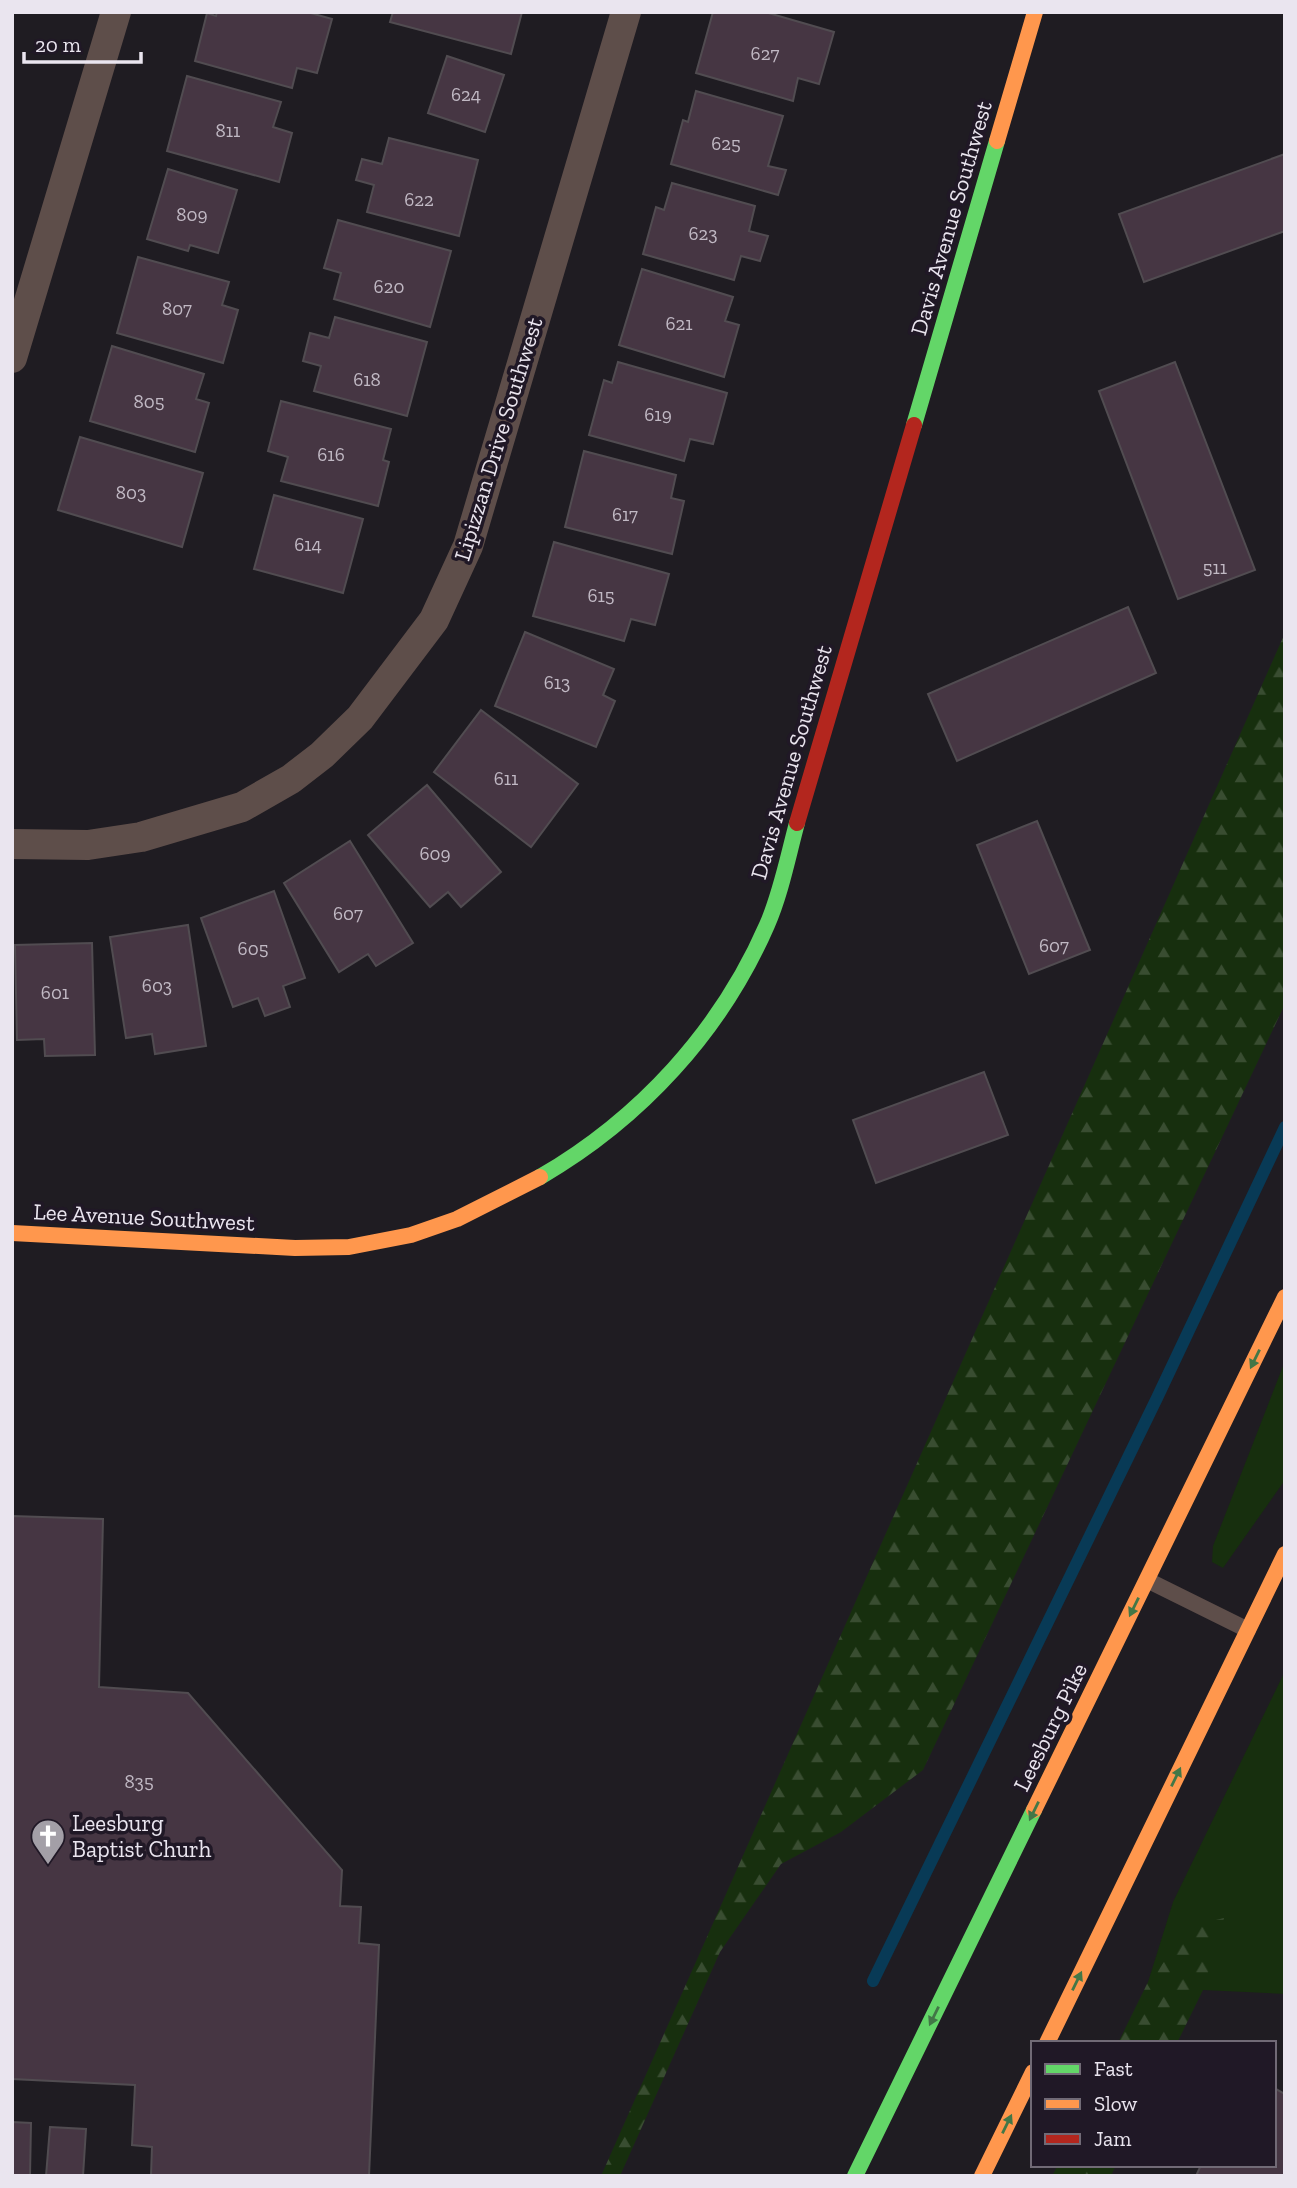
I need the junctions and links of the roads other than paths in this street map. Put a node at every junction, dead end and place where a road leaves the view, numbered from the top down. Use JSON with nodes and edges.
{"nodes":[{"id":1,"x":116,"y":12,"type":"edge"},
{"id":2,"x":626,"y":12,"type":"edge"},
{"id":3,"x":1035,"y":12,"type":"edge"},
{"id":4,"x":12,"y":358,"type":"edge"},
{"id":5,"x":12,"y":844,"type":"edge"},
{"id":6,"x":12,"y":1233,"type":"edge"},
{"id":7,"x":274,"y":1247,"type":"joint"},
{"id":8,"x":1285,"y":1297,"type":"edge"},
{"id":9,"x":1285,"y":1554,"type":"edge"},
{"id":10,"x":1147,"y":1580,"type":"junction"},
{"id":11,"x":1248,"y":1630,"type":"junction"},
{"id":12,"x":1048,"y":2041,"type":"edge"},
{"id":13,"x":1031,"y":2076,"type":"edge"},
{"id":14,"x":855,"y":2176,"type":"edge"},
{"id":15,"x":982,"y":2176,"type":"edge"}],
"edges":[{"from":1,"to":4,"type":"street"},
{"from":2,"to":5,"type":"street","name":"Lipizzan Drive Southwest"},
{"from":3,"to":7,"type":"main road","name":"Davis Avenue Southwest"},
{"from":6,"to":7,"type":"main road","name":"Lee Avenue Southwest"},
{"from":8,"to":10,"type":"main road","name":"Leesburg Pike","one_way":true},
{"from":9,"to":11,"type":"main road"},
{"from":10,"to":11,"type":"lane"},
{"from":10,"to":14,"type":"main road","name":"Leesburg Pike","one_way":true},
{"from":12,"to":11,"type":"main road","one_way":true},
{"from":15,"to":13,"type":"main road","one_way":true}]}
